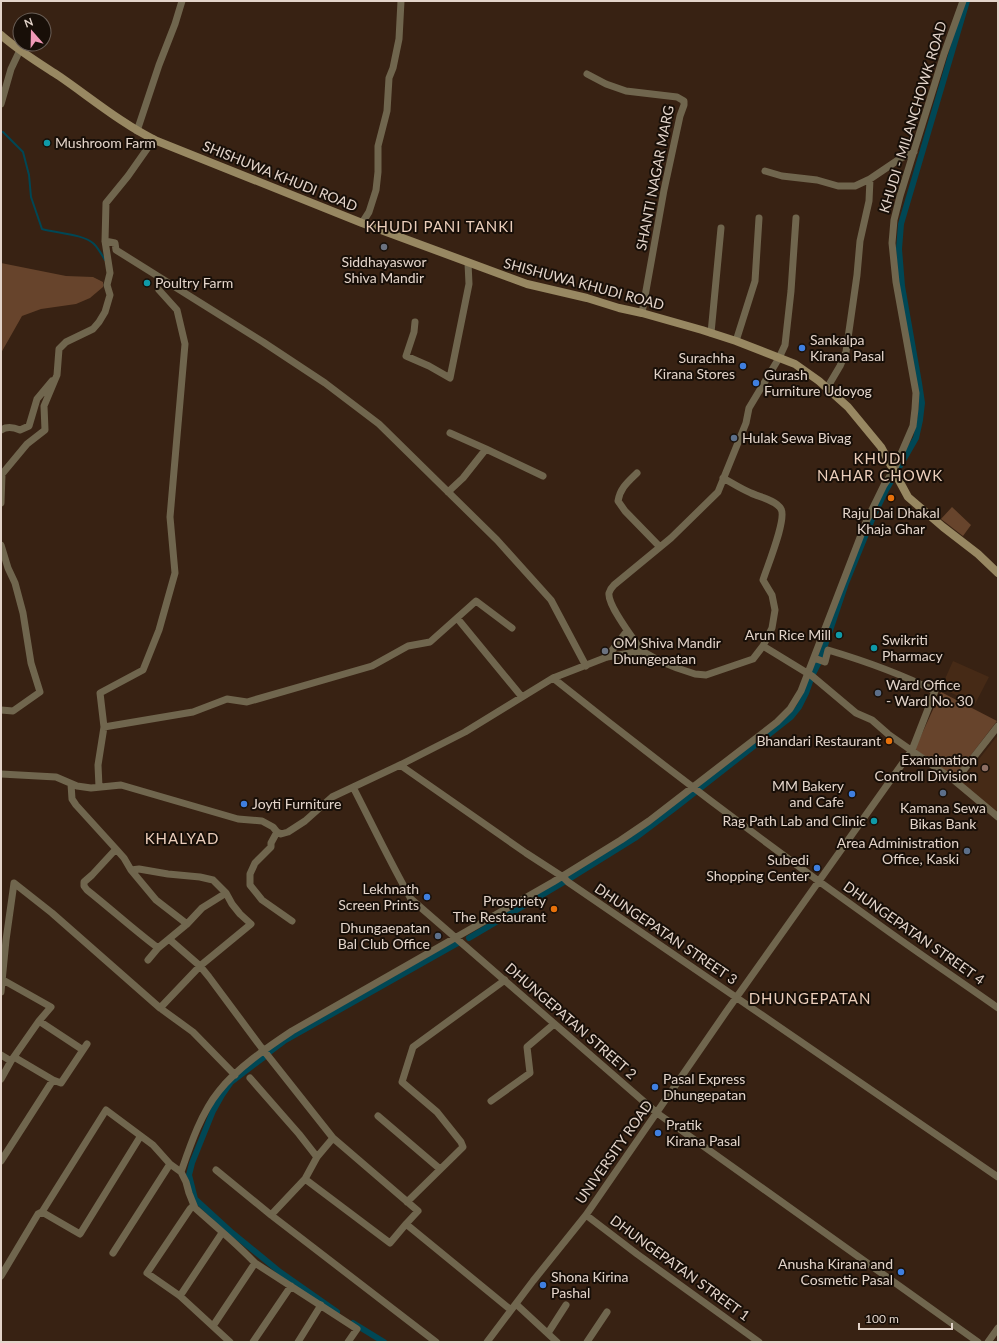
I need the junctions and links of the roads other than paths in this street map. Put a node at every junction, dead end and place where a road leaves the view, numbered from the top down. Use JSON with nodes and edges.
{"nodes":[{"id":1,"x":182,"y":1,"type":"edge"},
{"id":2,"x":401,"y":1,"type":"edge"},
{"id":3,"x":963,"y":1,"type":"edge"},
{"id":4,"x":1,"y":35,"type":"edge"},
{"id":5,"x":12,"y":44,"type":"edge"},
{"id":6,"x":19,"y":52,"type":"edge"},
{"id":7,"x":23,"y":52,"type":"edge"},
{"id":8,"x":587,"y":74,"type":"dead end"},
{"id":9,"x":1,"y":104,"type":"edge"},
{"id":10,"x":137,"y":131,"type":"junction"},
{"id":11,"x":154,"y":139,"type":"junction"},
{"id":12,"x":914,"y":152,"type":"junction"},
{"id":13,"x":765,"y":171,"type":"dead end"},
{"id":14,"x":870,"y":179,"type":"junction"},
{"id":15,"x":759,"y":218,"type":"dead end"},
{"id":16,"x":796,"y":218,"type":"dead end"},
{"id":17,"x":362,"y":223,"type":"junction"},
{"id":18,"x":721,"y":228,"type":"dead end"},
{"id":19,"x":105,"y":241,"type":"junction"},
{"id":20,"x":468,"y":263,"type":"junction"},
{"id":21,"x":159,"y":290,"type":"dead end"},
{"id":22,"x":642,"y":314,"type":"junction"},
{"id":23,"x":415,"y":322,"type":"dead end"},
{"id":24,"x":711,"y":333,"type":"junction"},
{"id":25,"x":736,"y":341,"type":"junction"},
{"id":26,"x":779,"y":358,"type":"junction"},
{"id":27,"x":57,"y":375,"type":"junction"},
{"id":28,"x":827,"y":388,"type":"junction"},
{"id":29,"x":1,"y":430,"type":"edge"},
{"id":30,"x":450,"y":433,"type":"dead end"},
{"id":31,"x":486,"y":449,"type":"junction"},
{"id":32,"x":894,"y":471,"type":"junction"},
{"id":33,"x":637,"y":473,"type":"dead end"},
{"id":34,"x":543,"y":476,"type":"dead end"},
{"id":35,"x":723,"y":478,"type":"junction"},
{"id":36,"x":448,"y":492,"type":"junction"},
{"id":37,"x":1,"y":503,"type":"edge"},
{"id":38,"x":1,"y":545,"type":"edge"},
{"id":39,"x":660,"y":547,"type":"junction"},
{"id":40,"x":998,"y":573,"type":"edge"},
{"id":41,"x":457,"y":618,"type":"junction"},
{"id":42,"x":512,"y":628,"type":"dead end"},
{"id":43,"x":627,"y":631,"type":"junction"},
{"id":44,"x":763,"y":646,"type":"junction"},
{"id":45,"x":642,"y":651,"type":"junction"},
{"id":46,"x":607,"y":657,"type":"junction"},
{"id":47,"x":814,"y":658,"type":"junction"},
{"id":48,"x":586,"y":666,"type":"junction"},
{"id":49,"x":808,"y":673,"type":"junction"},
{"id":50,"x":553,"y":678,"type":"junction"},
{"id":51,"x":522,"y":697,"type":"junction"},
{"id":52,"x":1,"y":710,"type":"edge"},
{"id":53,"x":998,"y":726,"type":"edge"},
{"id":54,"x":104,"y":727,"type":"junction"},
{"id":55,"x":912,"y":750,"type":"junction"},
{"id":56,"x":400,"y":765,"type":"junction"},
{"id":57,"x":1,"y":774,"type":"edge"},
{"id":58,"x":955,"y":782,"type":"junction"},
{"id":59,"x":70,"y":784,"type":"junction"},
{"id":60,"x":96,"y":787,"type":"junction"},
{"id":61,"x":353,"y":787,"type":"junction"},
{"id":62,"x":696,"y":789,"type":"junction"},
{"id":63,"x":998,"y":817,"type":"edge"},
{"id":64,"x":277,"y":832,"type":"junction"},
{"id":65,"x":116,"y":849,"type":"junction"},
{"id":66,"x":131,"y":870,"type":"junction"},
{"id":67,"x":562,"y":877,"type":"junction"},
{"id":68,"x":819,"y":881,"type":"junction"},
{"id":69,"x":226,"y":893,"type":"junction"},
{"id":70,"x":292,"y":921,"type":"dead end"},
{"id":71,"x":187,"y":924,"type":"junction"},
{"id":72,"x":456,"y":938,"type":"junction"},
{"id":73,"x":169,"y":939,"type":"junction"},
{"id":74,"x":158,"y":948,"type":"junction"},
{"id":75,"x":148,"y":960,"type":"dead end"},
{"id":76,"x":200,"y":966,"type":"junction"},
{"id":77,"x":3,"y":980,"type":"junction"},
{"id":78,"x":505,"y":980,"type":"junction"},
{"id":79,"x":1,"y":992,"type":"edge"},
{"id":80,"x":737,"y":997,"type":"junction"},
{"id":81,"x":160,"y":1008,"type":"junction"},
{"id":82,"x":998,"y":1008,"type":"edge"},
{"id":83,"x":39,"y":1021,"type":"junction"},
{"id":84,"x":554,"y":1024,"type":"junction"},
{"id":85,"x":263,"y":1050,"type":"junction"},
{"id":86,"x":1,"y":1055,"type":"edge"},
{"id":87,"x":13,"y":1059,"type":"junction"},
{"id":88,"x":235,"y":1075,"type":"junction"},
{"id":89,"x":250,"y":1078,"type":"dead end"},
{"id":90,"x":1,"y":1079,"type":"edge"},
{"id":91,"x":53,"y":1080,"type":"junction"},
{"id":92,"x":491,"y":1101,"type":"dead end"},
{"id":93,"x":657,"y":1113,"type":"junction"},
{"id":94,"x":378,"y":1116,"type":"dead end"},
{"id":95,"x":140,"y":1137,"type":"junction"},
{"id":96,"x":333,"y":1138,"type":"junction"},
{"id":97,"x":317,"y":1158,"type":"junction"},
{"id":98,"x":1,"y":1162,"type":"edge"},
{"id":99,"x":170,"y":1164,"type":"junction"},
{"id":100,"x":440,"y":1169,"type":"junction"},
{"id":101,"x":216,"y":1170,"type":"dead end"},
{"id":102,"x":181,"y":1172,"type":"junction"},
{"id":103,"x":998,"y":1178,"type":"edge"},
{"id":104,"x":305,"y":1179,"type":"junction"},
{"id":105,"x":407,"y":1202,"type":"junction"},
{"id":106,"x":195,"y":1208,"type":"junction"},
{"id":107,"x":42,"y":1212,"type":"junction"},
{"id":108,"x":586,"y":1214,"type":"junction"},
{"id":109,"x":271,"y":1215,"type":"junction"},
{"id":110,"x":406,"y":1224,"type":"junction"},
{"id":111,"x":222,"y":1233,"type":"junction"},
{"id":112,"x":113,"y":1253,"type":"dead end"},
{"id":113,"x":255,"y":1263,"type":"junction"},
{"id":114,"x":1,"y":1276,"type":"edge"},
{"id":115,"x":291,"y":1286,"type":"junction"},
{"id":116,"x":180,"y":1296,"type":"junction"},
{"id":117,"x":516,"y":1304,"type":"junction"},
{"id":118,"x":566,"y":1304,"type":"dead end"},
{"id":119,"x":321,"y":1305,"type":"junction"},
{"id":120,"x":511,"y":1310,"type":"junction"},
{"id":121,"x":607,"y":1312,"type":"dead end"},
{"id":122,"x":212,"y":1326,"type":"junction"},
{"id":123,"x":998,"y":1328,"type":"edge"},
{"id":124,"x":548,"y":1333,"type":"junction"},
{"id":125,"x":230,"y":1342,"type":"edge"},
{"id":126,"x":253,"y":1342,"type":"edge"},
{"id":127,"x":298,"y":1342,"type":"edge"},
{"id":128,"x":348,"y":1342,"type":"edge"},
{"id":129,"x":436,"y":1342,"type":"edge"},
{"id":130,"x":488,"y":1342,"type":"edge"},
{"id":131,"x":557,"y":1342,"type":"edge"},
{"id":132,"x":587,"y":1342,"type":"edge"},
{"id":133,"x":759,"y":1342,"type":"edge"},
{"id":134,"x":978,"y":1342,"type":"edge"},
{"id":135,"x":988,"y":1342,"type":"edge"}],
"edges":[{"from":1,"to":10,"type":"street"},
{"from":2,"to":17,"type":"street"},
{"from":3,"to":12,"type":"street","name":"KHUDI - MILANCHOWK ROAD"},
{"from":4,"to":5,"type":"main road","name":"SHISHUWA KHUDI ROAD"},
{"from":6,"to":9,"type":"street"},
{"from":7,"to":10,"type":"main road","name":"SHISHUWA KHUDI ROAD"},
{"from":8,"to":22,"type":"street","name":"SHANTI NAGAR MARG"},
{"from":10,"to":11,"type":"main road","name":"SHISHUWA KHUDI ROAD"},
{"from":11,"to":17,"type":"main road","name":"SHISHUWA KHUDI ROAD"},
{"from":11,"to":19,"type":"street"},
{"from":12,"to":14,"type":"street"},
{"from":12,"to":32,"type":"street","name":"KHUDI - MILANCHOWK ROAD"},
{"from":13,"to":14,"type":"street"},
{"from":14,"to":28,"type":"street"},
{"from":15,"to":25,"type":"street"},
{"from":16,"to":26,"type":"street"},
{"from":17,"to":20,"type":"main road","name":"SHISHUWA KHUDI ROAD"},
{"from":18,"to":24,"type":"street"},
{"from":19,"to":27,"type":"street"},
{"from":19,"to":36,"type":"street"},
{"from":20,"to":22,"type":"main road","name":"SHISHUWA KHUDI ROAD"},
{"from":20,"to":23,"type":"street"},
{"from":21,"to":54,"type":"street"},
{"from":22,"to":24,"type":"main road","name":"SHISHUWA KHUDI ROAD"},
{"from":24,"to":25,"type":"main road","name":"SHISHUWA KHUDI ROAD"},
{"from":25,"to":26,"type":"main road","name":"SHISHUWA KHUDI ROAD"},
{"from":26,"to":28,"type":"main road","name":"SHISHUWA KHUDI ROAD"},
{"from":26,"to":35,"type":"street"},
{"from":27,"to":29,"type":"street"},
{"from":27,"to":37,"type":"street"},
{"from":28,"to":32,"type":"main road","name":"SHISHUWA KHUDI ROAD"},
{"from":30,"to":31,"type":"street"},
{"from":31,"to":34,"type":"street"},
{"from":31,"to":36,"type":"street"},
{"from":32,"to":40,"type":"main road","name":"SHISHUWA KHUDI ROAD"},
{"from":32,"to":47,"type":"street","name":"KHUDI - MILANCHOWK ROAD"},
{"from":33,"to":39,"type":"street"},
{"from":35,"to":39,"type":"street"},
{"from":35,"to":44,"type":"street"},
{"from":36,"to":48,"type":"street"},
{"from":38,"to":52,"type":"street"},
{"from":39,"to":43,"type":"street"},
{"from":41,"to":42,"type":"street"},
{"from":41,"to":51,"type":"street"},
{"from":41,"to":54,"type":"street"},
{"from":43,"to":45,"type":"street"},
{"from":43,"to":46,"type":"street"},
{"from":44,"to":45,"type":"street"},
{"from":44,"to":49,"type":"street"},
{"from":45,"to":46,"type":"street"},
{"from":46,"to":48,"type":"street"},
{"from":47,"to":49,"type":"street","name":"KHUDI - MILANCHOWK ROAD"},
{"from":47,"to":55,"type":"street","name":"UNIVERSITY ROAD"},
{"from":48,"to":50,"type":"street"},
{"from":49,"to":55,"type":"street"},
{"from":49,"to":62,"type":"street","name":"KHUDI - MILANCHOWK ROAD"},
{"from":50,"to":51,"type":"street"},
{"from":50,"to":62,"type":"street","name":"DHUNGEPATAN STREET 4"},
{"from":51,"to":56,"type":"street"},
{"from":53,"to":58,"type":"street"},
{"from":54,"to":60,"type":"street"},
{"from":55,"to":58,"type":"street"},
{"from":55,"to":68,"type":"street","name":"UNIVERSITY ROAD"},
{"from":56,"to":61,"type":"street"},
{"from":56,"to":67,"type":"street","name":"DHUNGEPATAN STREET 3"},
{"from":57,"to":59,"type":"street"},
{"from":58,"to":63,"type":"street"},
{"from":59,"to":60,"type":"street"},
{"from":59,"to":65,"type":"street"},
{"from":60,"to":64,"type":"street"},
{"from":61,"to":64,"type":"street"},
{"from":61,"to":72,"type":"street","name":"DHUNGEPATAN STREET 2"},
{"from":62,"to":67,"type":"street","name":"KHUDI - MILANCHOWK ROAD"},
{"from":62,"to":68,"type":"street","name":"DHUNGEPATAN STREET 4"},
{"from":64,"to":70,"type":"street"},
{"from":65,"to":66,"type":"street"},
{"from":65,"to":74,"type":"street"},
{"from":66,"to":69,"type":"street"},
{"from":66,"to":71,"type":"street"},
{"from":67,"to":72,"type":"street","name":"KHUDI - MILANCHOWK ROAD"},
{"from":67,"to":80,"type":"street","name":"DHUNGEPATAN STREET 3"},
{"from":68,"to":80,"type":"street","name":"UNIVERSITY ROAD"},
{"from":68,"to":82,"type":"street","name":"DHUNGEPATAN STREET 4"},
{"from":69,"to":71,"type":"street"},
{"from":69,"to":76,"type":"street"},
{"from":71,"to":73,"type":"street"},
{"from":72,"to":78,"type":"street","name":"DHUNGEPATAN STREET 2"},
{"from":72,"to":85,"type":"street","name":"KHUDI - MILANCHOWK ROAD"},
{"from":73,"to":74,"type":"street"},
{"from":73,"to":76,"type":"street"},
{"from":74,"to":75,"type":"street"},
{"from":76,"to":81,"type":"street"},
{"from":76,"to":85,"type":"street"},
{"from":77,"to":79,"type":"street"},
{"from":77,"to":81,"type":"street"},
{"from":77,"to":83,"type":"street"},
{"from":78,"to":84,"type":"street","name":"DHUNGEPATAN STREET 2"},
{"from":78,"to":100,"type":"street"},
{"from":80,"to":93,"type":"street","name":"UNIVERSITY ROAD"},
{"from":80,"to":103,"type":"street","name":"DHUNGEPATAN STREET 3"},
{"from":81,"to":88,"type":"street"},
{"from":83,"to":87,"type":"street"},
{"from":83,"to":91,"type":"street"},
{"from":84,"to":92,"type":"street"},
{"from":84,"to":93,"type":"street","name":"DHUNGEPATAN STREET 2"},
{"from":85,"to":88,"type":"street","name":"KHUDI - MILANCHOWK ROAD"},
{"from":85,"to":96,"type":"street"},
{"from":86,"to":87,"type":"street"},
{"from":87,"to":90,"type":"street"},
{"from":87,"to":91,"type":"street"},
{"from":88,"to":102,"type":"street","name":"KHUDI - MILANCHOWK ROAD"},
{"from":89,"to":97,"type":"street"},
{"from":91,"to":98,"type":"street"},
{"from":93,"to":108,"type":"street","name":"UNIVERSITY ROAD"},
{"from":93,"to":134,"type":"street","name":"DHUNGEPATAN STREET 2"},
{"from":94,"to":100,"type":"street"},
{"from":95,"to":99,"type":"street"},
{"from":95,"to":107,"type":"street"},
{"from":95,"to":107,"type":"street"},
{"from":96,"to":97,"type":"street"},
{"from":96,"to":105,"type":"street"},
{"from":97,"to":104,"type":"street"},
{"from":99,"to":102,"type":"street"},
{"from":99,"to":112,"type":"street"},
{"from":100,"to":105,"type":"street"},
{"from":101,"to":109,"type":"street"},
{"from":102,"to":106,"type":"street"},
{"from":104,"to":109,"type":"street"},
{"from":104,"to":110,"type":"street"},
{"from":105,"to":110,"type":"street"},
{"from":106,"to":111,"type":"street"},
{"from":106,"to":116,"type":"street"},
{"from":107,"to":114,"type":"street"},
{"from":108,"to":117,"type":"street","name":"UNIVERSITY ROAD"},
{"from":108,"to":133,"type":"street","name":"DHUNGEPATAN STREET 1"},
{"from":109,"to":129,"type":"street"},
{"from":110,"to":120,"type":"street"},
{"from":111,"to":113,"type":"street"},
{"from":111,"to":116,"type":"street"},
{"from":113,"to":115,"type":"street"},
{"from":113,"to":122,"type":"street"},
{"from":115,"to":119,"type":"street"},
{"from":115,"to":126,"type":"street"},
{"from":116,"to":122,"type":"street"},
{"from":117,"to":120,"type":"street"},
{"from":117,"to":124,"type":"street"},
{"from":118,"to":124,"type":"street"},
{"from":119,"to":127,"type":"street"},
{"from":119,"to":128,"type":"street"},
{"from":120,"to":130,"type":"street"},
{"from":121,"to":132,"type":"street"},
{"from":122,"to":125,"type":"street"},
{"from":123,"to":135,"type":"street"},
{"from":124,"to":131,"type":"street"}]}
